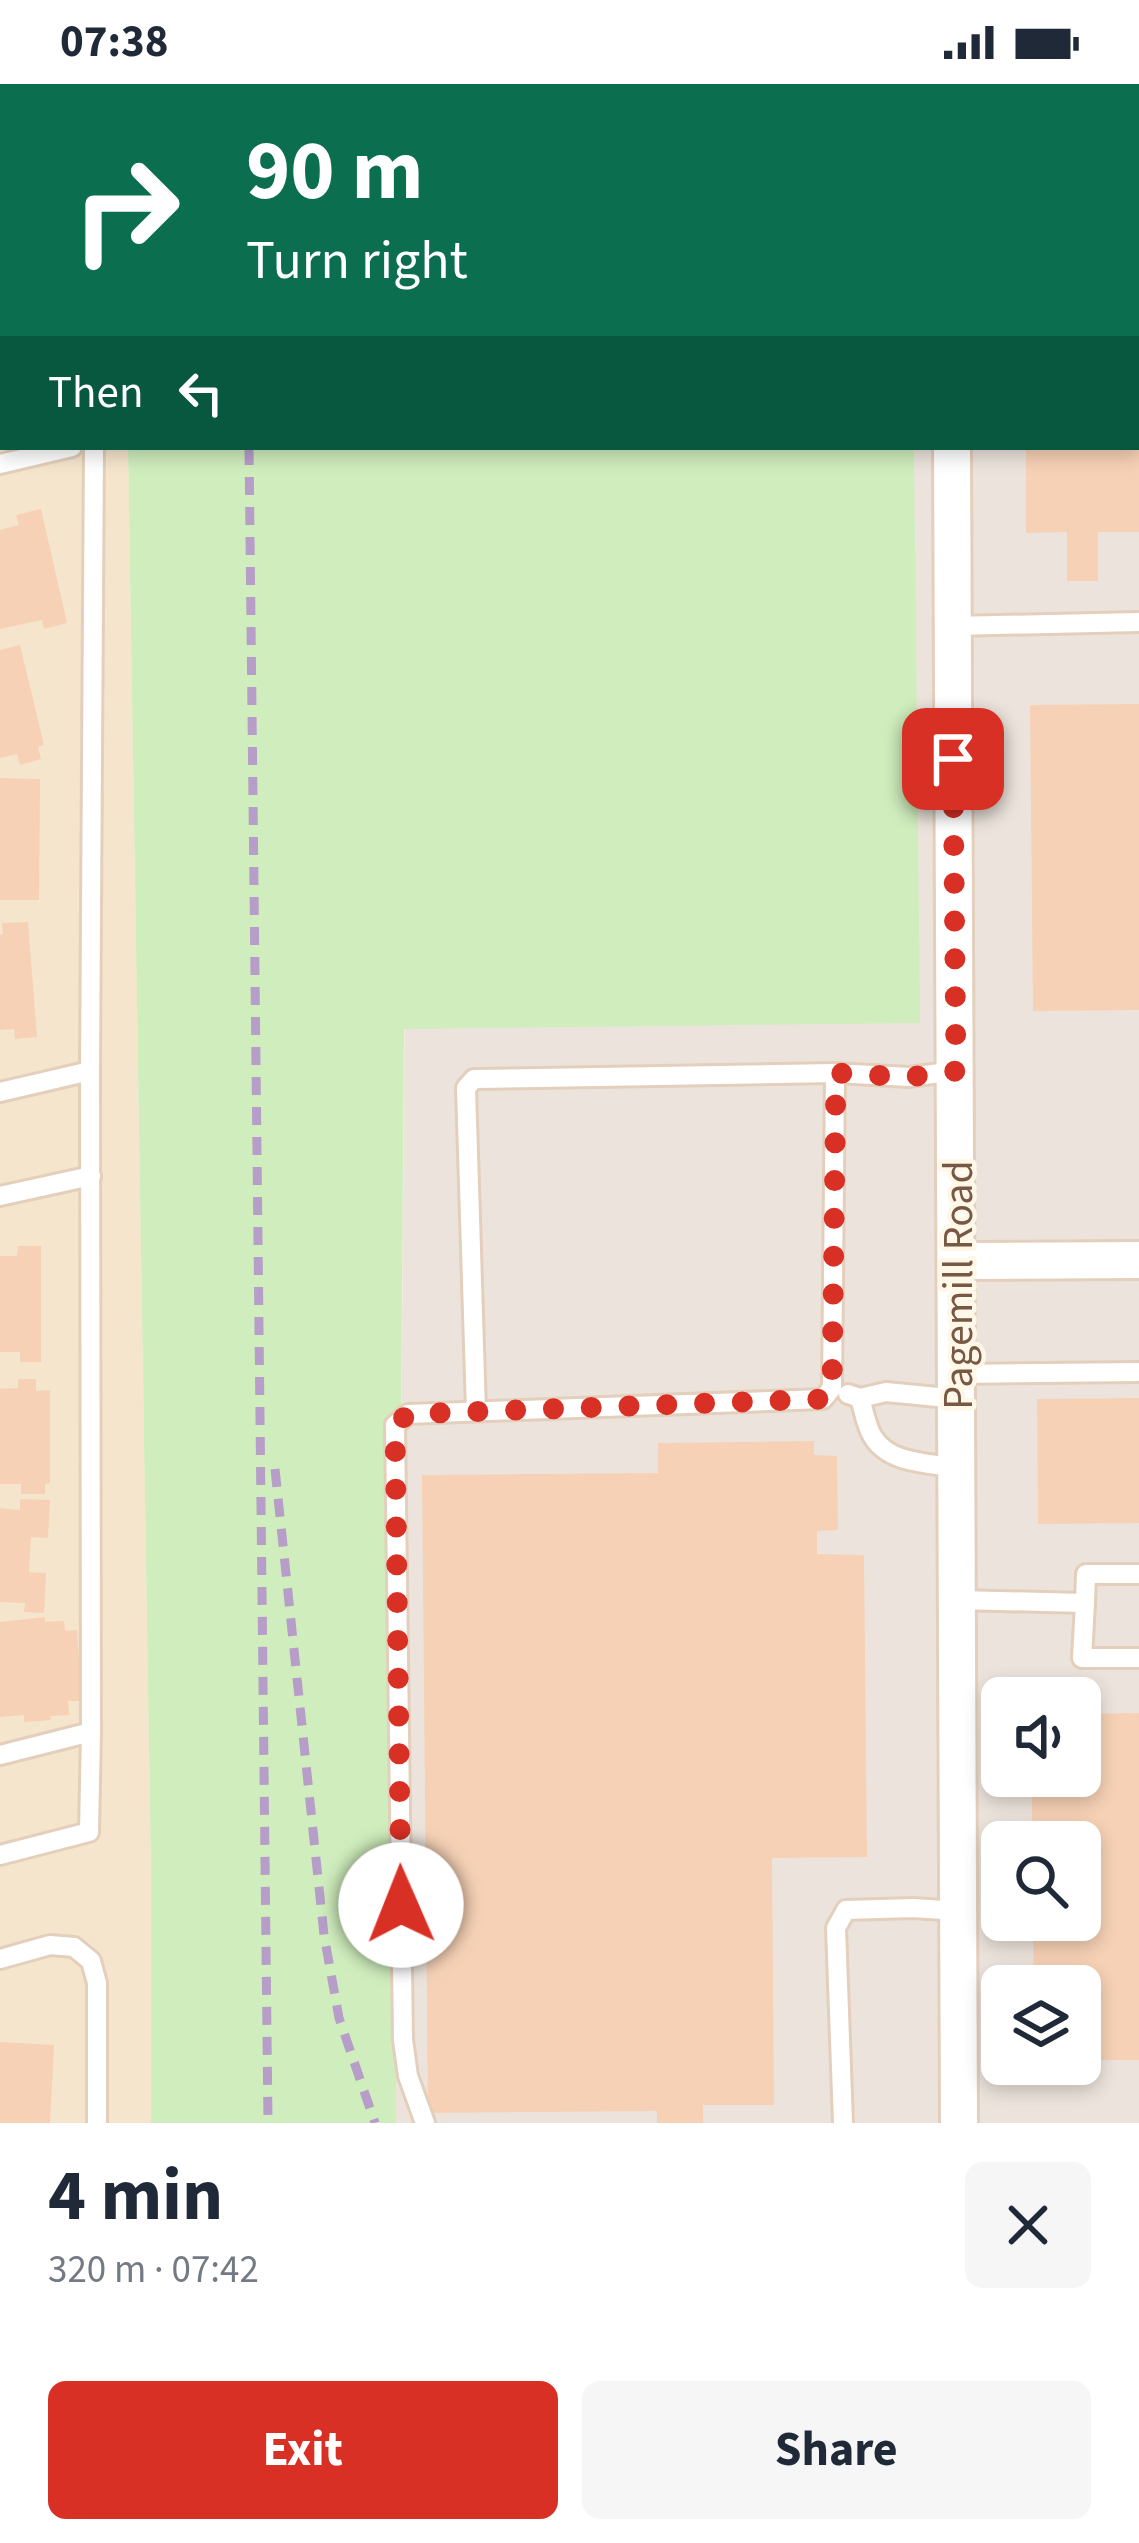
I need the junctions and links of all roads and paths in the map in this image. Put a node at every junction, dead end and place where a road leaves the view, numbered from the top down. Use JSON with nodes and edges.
{"nodes":[{"id":1,"x":59,"y":450,"type":"edge"},
{"id":2,"x":94,"y":450,"type":"edge"},
{"id":3,"x":952,"y":450,"type":"edge"},
{"id":4,"x":0,"y":464,"type":"edge"},
{"id":5,"x":1139,"y":622,"type":"edge"},
{"id":6,"x":952,"y":626,"type":"junction"},
{"id":7,"x":90,"y":1071,"type":"junction"},
{"id":8,"x":956,"y":1071,"type":"junction"},
{"id":9,"x":836,"y":1073,"type":"junction"},
{"id":10,"x":0,"y":1092,"type":"edge"},
{"id":11,"x":91,"y":1176,"type":"junction"},
{"id":12,"x":0,"y":1196,"type":"edge"},
{"id":13,"x":1139,"y":1260,"type":"edge"},
{"id":14,"x":957,"y":1262,"type":"junction"},
{"id":15,"x":1139,"y":1372,"type":"edge"},
{"id":16,"x":958,"y":1387,"type":"junction"},
{"id":17,"x":832,"y":1388,"type":"junction"},
{"id":18,"x":860,"y":1398,"type":"junction"},
{"id":19,"x":476,"y":1411,"type":"junction"},
{"id":20,"x":958,"y":1468,"type":"junction"},
{"id":21,"x":1139,"y":1574,"type":"edge"},
{"id":22,"x":958,"y":1600,"type":"junction"},
{"id":23,"x":1085,"y":1603,"type":"junction"},
{"id":24,"x":1139,"y":1658,"type":"edge"},
{"id":25,"x":92,"y":1732,"type":"junction"},
{"id":26,"x":0,"y":1755,"type":"edge"},
{"id":27,"x":0,"y":1855,"type":"edge"},
{"id":28,"x":958,"y":1911,"type":"junction"},
{"id":29,"x":0,"y":1958,"type":"edge"},
{"id":30,"x":98,"y":2123,"type":"edge"},
{"id":31,"x":425,"y":2123,"type":"edge"},
{"id":32,"x":843,"y":2123,"type":"edge"},
{"id":33,"x":959,"y":2123,"type":"edge"}],
"edges":[{"from":1,"to":4,"type":"lane"},
{"from":2,"to":7,"type":"lane"},
{"from":3,"to":6,"type":"street","name":"Pagemill Road"},
{"from":5,"to":6,"type":"lane"},
{"from":6,"to":8,"type":"street","name":"Pagemill Road"},
{"from":7,"to":10,"type":"lane"},
{"from":7,"to":11,"type":"lane"},
{"from":8,"to":9,"type":"lane"},
{"from":8,"to":14,"type":"street","name":"Pagemill Road"},
{"from":9,"to":17,"type":"lane"},
{"from":9,"to":19,"type":"lane"},
{"from":11,"to":12,"type":"lane"},
{"from":11,"to":25,"type":"lane"},
{"from":13,"to":14,"type":"street"},
{"from":14,"to":16,"type":"street","name":"Pagemill Road"},
{"from":15,"to":16,"type":"lane"},
{"from":16,"to":18,"type":"lane"},
{"from":16,"to":20,"type":"street","name":"Pagemill Road"},
{"from":17,"to":18,"type":"lane"},
{"from":17,"to":19,"type":"lane"},
{"from":18,"to":20,"type":"lane"},
{"from":19,"to":31,"type":"lane"},
{"from":20,"to":22,"type":"street","name":"Pagemill Road"},
{"from":21,"to":23,"type":"lane"},
{"from":22,"to":23,"type":"lane"},
{"from":22,"to":28,"type":"street","name":"Pagemill Road"},
{"from":23,"to":24,"type":"lane"},
{"from":25,"to":26,"type":"lane"},
{"from":25,"to":27,"type":"lane"},
{"from":28,"to":32,"type":"lane"},
{"from":28,"to":33,"type":"street","name":"Pagemill Road"},
{"from":29,"to":30,"type":"lane"}]}
